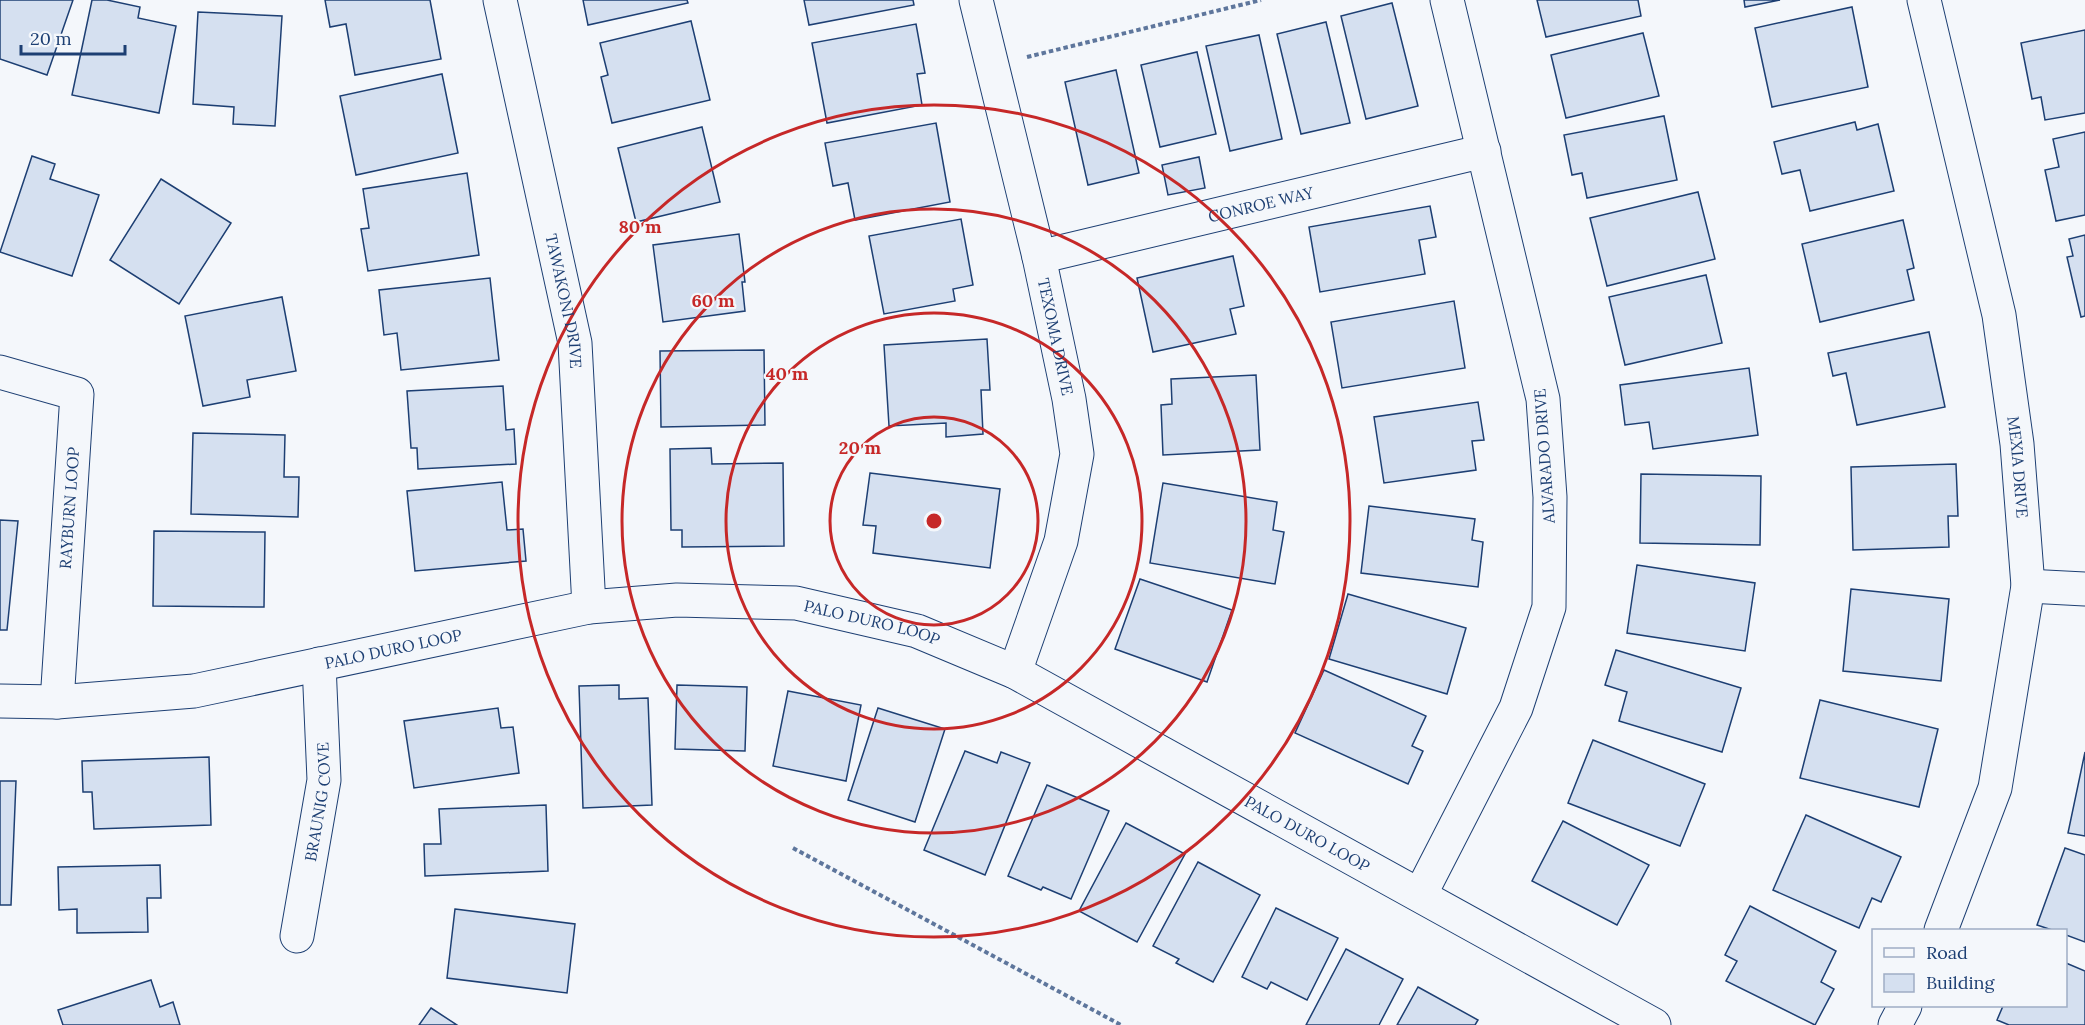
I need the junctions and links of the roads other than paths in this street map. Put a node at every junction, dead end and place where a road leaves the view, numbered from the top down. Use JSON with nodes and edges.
{"nodes":[{"id":1,"x":500,"y":0,"type":"edge"},
{"id":2,"x":976,"y":0,"type":"edge"},
{"id":3,"x":1447,"y":0,"type":"edge"},
{"id":4,"x":1924,"y":0,"type":"edge"},
{"id":5,"x":1484,"y":151,"type":"junction"},
{"id":6,"x":1039,"y":257,"type":"junction"},
{"id":7,"x":0,"y":372,"type":"edge"},
{"id":8,"x":2028,"y":586,"type":"junction"},
{"id":9,"x":2085,"y":589,"type":"edge"},
{"id":10,"x":589,"y":607,"type":"junction"},
{"id":11,"x":319,"y":664,"type":"junction"},
{"id":12,"x":1015,"y":672,"type":"junction"},
{"id":13,"x":0,"y":701,"type":"edge"},
{"id":14,"x":57,"y":702,"type":"junction"},
{"id":15,"x":1420,"y":895,"type":"junction"},
{"id":16,"x":1941,"y":929,"type":"edge"},
{"id":17,"x":297,"y":936,"type":"dead end"},
{"id":18,"x":1904,"y":1007,"type":"edge"},
{"id":19,"x":1640,"y":1022,"type":"edge"},
{"id":20,"x":1895,"y":1025,"type":"edge"}],
"edges":[{"from":1,"to":10,"type":"street","name":"TAWAKONI DRIVE"},
{"from":2,"to":6,"type":"street","name":"TEXOMA DRIVE"},
{"from":3,"to":5,"type":"street","name":"ALVARADO DRIVE"},
{"from":4,"to":8,"type":"street","name":"MEXIA DRIVE"},
{"from":5,"to":6,"type":"street","name":"CONROE WAY"},
{"from":5,"to":15,"type":"street","name":"ALVARADO DRIVE"},
{"from":6,"to":12,"type":"street","name":"TEXOMA DRIVE"},
{"from":7,"to":14,"type":"street","name":"RAYBURN LOOP"},
{"from":8,"to":9,"type":"street"},
{"from":8,"to":16,"type":"street","name":"MEXIA DRIVE"},
{"from":10,"to":11,"type":"street","name":"PALO DURO LOOP"},
{"from":10,"to":12,"type":"street","name":"PALO DURO LOOP"},
{"from":11,"to":14,"type":"street","name":"PALO DURO LOOP"},
{"from":11,"to":17,"type":"street","name":"BRAUNIG COVE"},
{"from":12,"to":15,"type":"street","name":"PALO DURO LOOP"},
{"from":13,"to":14,"type":"street","name":"PALO DURO LOOP"},
{"from":15,"to":19,"type":"street","name":"PALO DURO LOOP"},
{"from":18,"to":20,"type":"street"}]}
